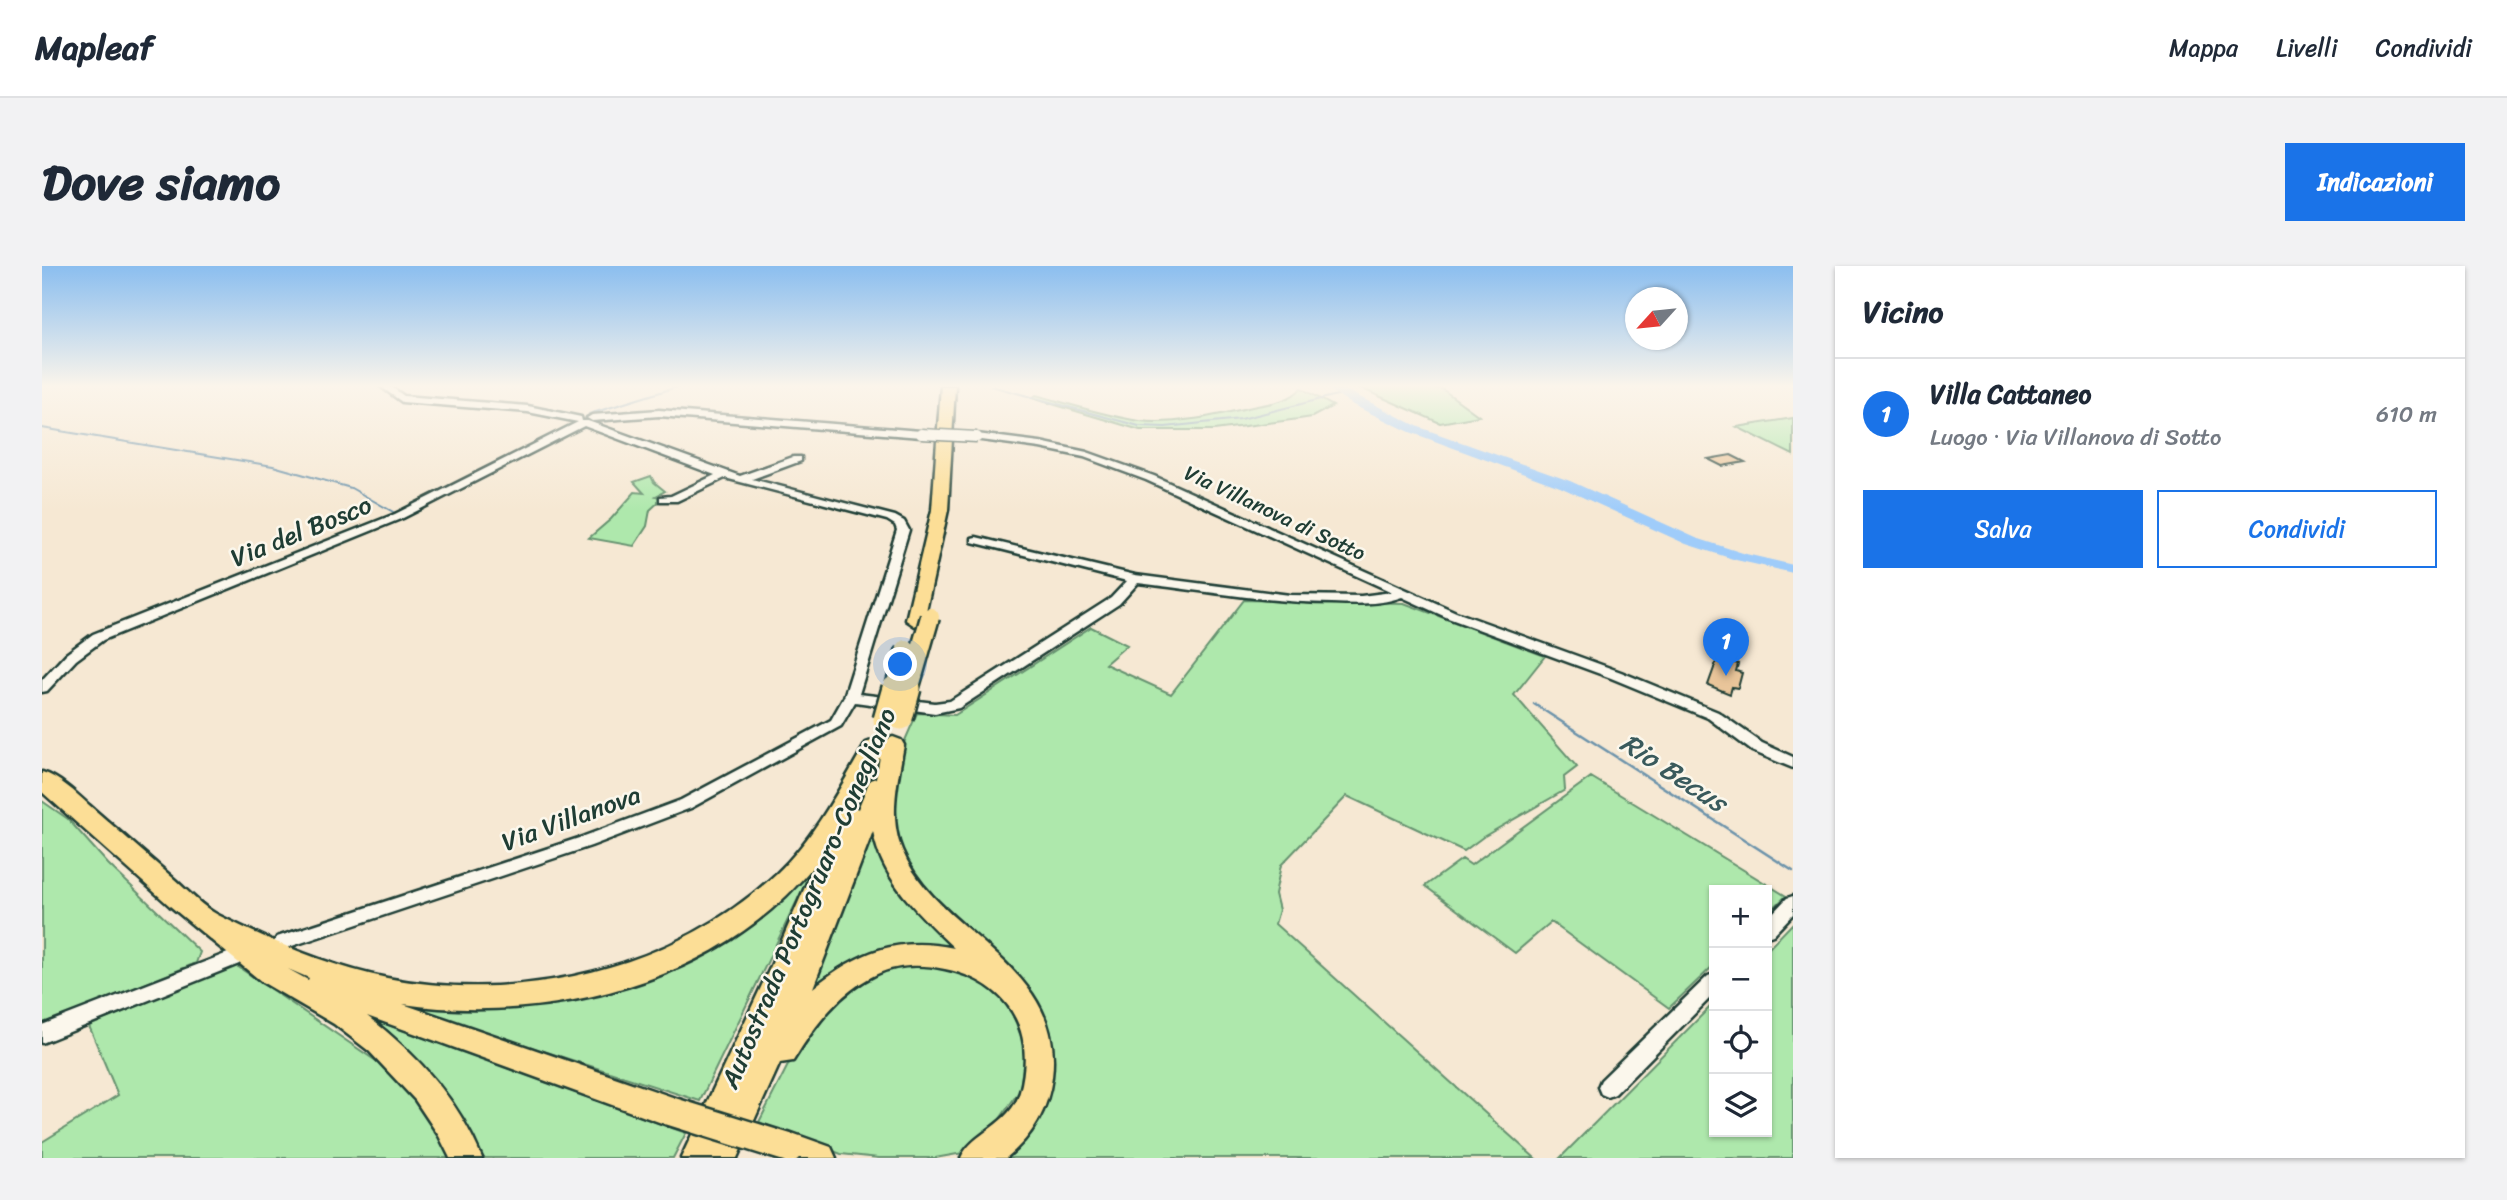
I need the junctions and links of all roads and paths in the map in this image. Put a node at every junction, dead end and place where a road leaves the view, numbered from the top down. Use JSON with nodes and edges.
{"nodes":[{"id":1,"x":570,"y":428,"type":"edge"},
{"id":2,"x":604,"y":428,"type":"edge"},
{"id":3,"x":841,"y":428,"type":"edge"},
{"id":4,"x":949,"y":428,"type":"edge"},
{"id":5,"x":797,"y":459,"type":"dead end"},
{"id":6,"x":724,"y":475,"type":"junction"},
{"id":7,"x":739,"y":480,"type":"junction"},
{"id":8,"x":664,"y":499,"type":"dead end"},
{"id":9,"x":976,"y":540,"type":"dead end"},
{"id":10,"x":1135,"y":579,"type":"junction"},
{"id":11,"x":1401,"y":593,"type":"junction"},
{"id":12,"x":42,"y":688,"type":"edge"},
{"id":13,"x":851,"y":697,"type":"junction"},
{"id":14,"x":888,"y":733,"type":"junction"},
{"id":15,"x":1793,"y":763,"type":"edge"},
{"id":16,"x":42,"y":780,"type":"edge"},
{"id":17,"x":1793,"y":903,"type":"edge"},
{"id":18,"x":214,"y":925,"type":"junction"},
{"id":19,"x":1772,"y":925,"type":"edge"},
{"id":20,"x":283,"y":942,"type":"dead end"},
{"id":21,"x":233,"y":959,"type":"dead end"},
{"id":22,"x":1007,"y":983,"type":"junction"},
{"id":23,"x":1709,"y":987,"type":"edge"},
{"id":24,"x":42,"y":1034,"type":"edge"},
{"id":25,"x":1608,"y":1087,"type":"dead end"},
{"id":26,"x":466,"y":1158,"type":"edge"},
{"id":27,"x":697,"y":1158,"type":"edge"},
{"id":28,"x":721,"y":1158,"type":"edge"},
{"id":29,"x":734,"y":1158,"type":"edge"},
{"id":30,"x":820,"y":1158,"type":"edge"},
{"id":31,"x":977,"y":1158,"type":"edge"}],
"edges":[{"from":1,"to":12,"type":"street","name":"Via del Bosco"},
{"from":2,"to":6,"type":"street"},
{"from":3,"to":11,"type":"street","name":"Via Villanova di Sotto","bridge":true},
{"from":4,"to":14,"type":"highway","name":"Autostrada Portogruaro-Conegliano","bridge":true},
{"from":5,"to":7,"type":"street"},
{"from":6,"to":7,"type":"street"},
{"from":6,"to":8,"type":"street"},
{"from":7,"to":13,"type":"street","name":"Via Villanova"},
{"from":9,"to":10,"type":"street","name":"Via Villanova di Sotto"},
{"from":10,"to":11,"type":"street","name":"Via Villanova di Sotto"},
{"from":10,"to":13,"type":"street"},
{"from":11,"to":15,"type":"street","name":"Via Villanova di Sotto"},
{"from":13,"to":20,"type":"street","name":"Via Villanova"},
{"from":14,"to":18,"type":"highway"},
{"from":14,"to":22,"type":"highway"},
{"from":14,"to":27,"type":"highway","name":"Autostrada Portogruaro-Conegliano"},
{"from":14,"to":28,"type":"highway","name":"Autostrada Portogruaro-Conegliano"},
{"from":16,"to":18,"type":"highway"},
{"from":17,"to":19,"type":"street"},
{"from":18,"to":26,"type":"highway"},
{"from":18,"to":30,"type":"highway","bridge":true},
{"from":21,"to":24,"type":"street"},
{"from":22,"to":29,"type":"highway"},
{"from":22,"to":31,"type":"highway"},
{"from":23,"to":25,"type":"street"}]}
